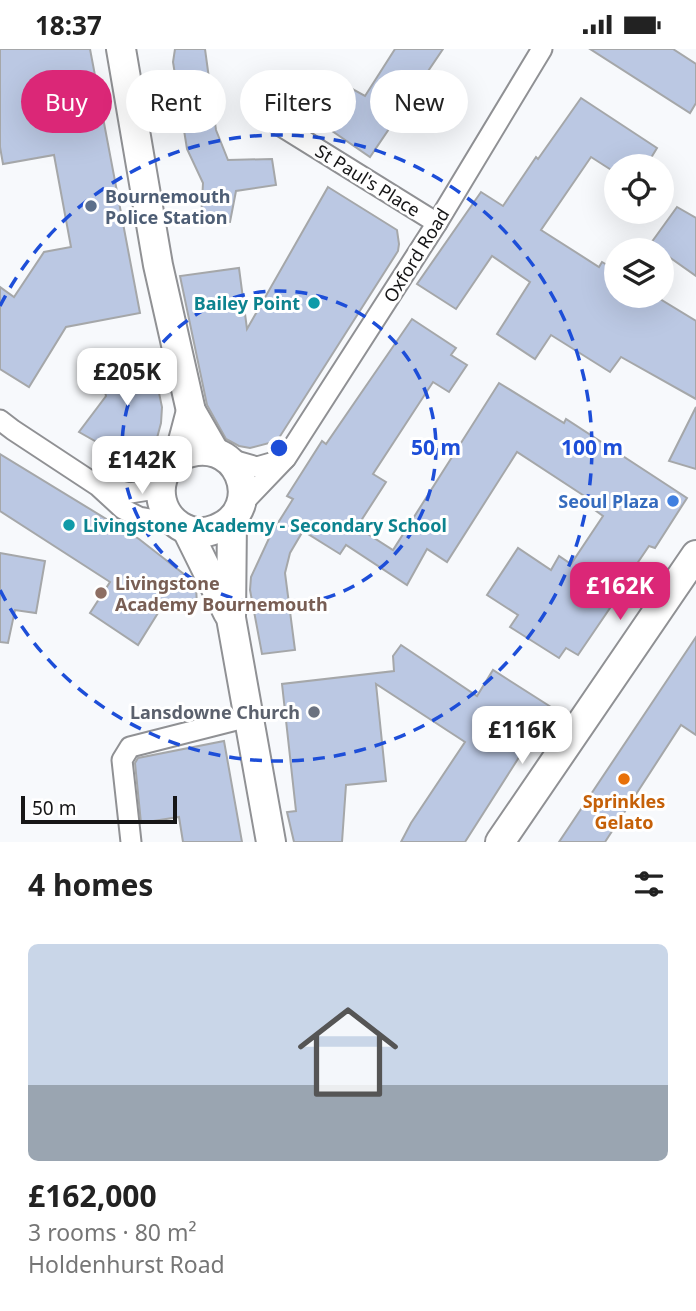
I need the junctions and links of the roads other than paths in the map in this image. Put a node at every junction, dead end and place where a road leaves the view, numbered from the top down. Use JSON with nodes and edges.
{"nodes":[{"id":1,"x":121,"y":49,"type":"edge"},
{"id":2,"x":542,"y":49,"type":"edge"},
{"id":3,"x":292,"y":133,"type":"edge"},
{"id":4,"x":438,"y":223,"type":"junction"},
{"id":5,"x":191,"y":411,"type":"junction"},
{"id":6,"x":0,"y":420,"type":"edge"},
{"id":7,"x":220,"y":454,"type":"junction"},
{"id":8,"x":286,"y":458,"type":"junction"},
{"id":9,"x":173,"y":462,"type":"junction"},
{"id":10,"x":98,"y":486,"type":"junction"},
{"id":11,"x":237,"y":512,"type":"junction"},
{"id":12,"x":182,"y":527,"type":"junction"},
{"id":13,"x":696,"y":555,"type":"edge"},
{"id":14,"x":231,"y":618,"type":"junction"},
{"id":15,"x":248,"y":717,"type":"junction"},
{"id":16,"x":131,"y":842,"type":"edge"},
{"id":17,"x":271,"y":842,"type":"edge"},
{"id":18,"x":500,"y":842,"type":"edge"}],
"edges":[{"from":1,"to":5,"type":"main road"},
{"from":2,"to":4,"type":"street","name":"Oxford Road"},
{"from":3,"to":4,"type":"street","name":"St Paul's Place"},
{"from":4,"to":8,"type":"street","name":"Oxford Road"},
{"from":5,"to":7,"type":"main road"},
{"from":5,"to":9,"type":"main road"},
{"from":6,"to":10,"type":"street"},
{"from":7,"to":8,"type":"street"},
{"from":7,"to":9,"type":"main road"},
{"from":7,"to":11,"type":"main road"},
{"from":8,"to":11,"type":"street","name":"Oxford Road"},
{"from":9,"to":10,"type":"street"},
{"from":9,"to":12,"type":"main road"},
{"from":10,"to":12,"type":"street"},
{"from":11,"to":12,"type":"main road"},
{"from":11,"to":14,"type":"main road"},
{"from":12,"to":14,"type":"main road"},
{"from":13,"to":18,"type":"main road"},
{"from":14,"to":15,"type":"main road"},
{"from":15,"to":16,"type":"street"},
{"from":15,"to":17,"type":"main road"}]}
